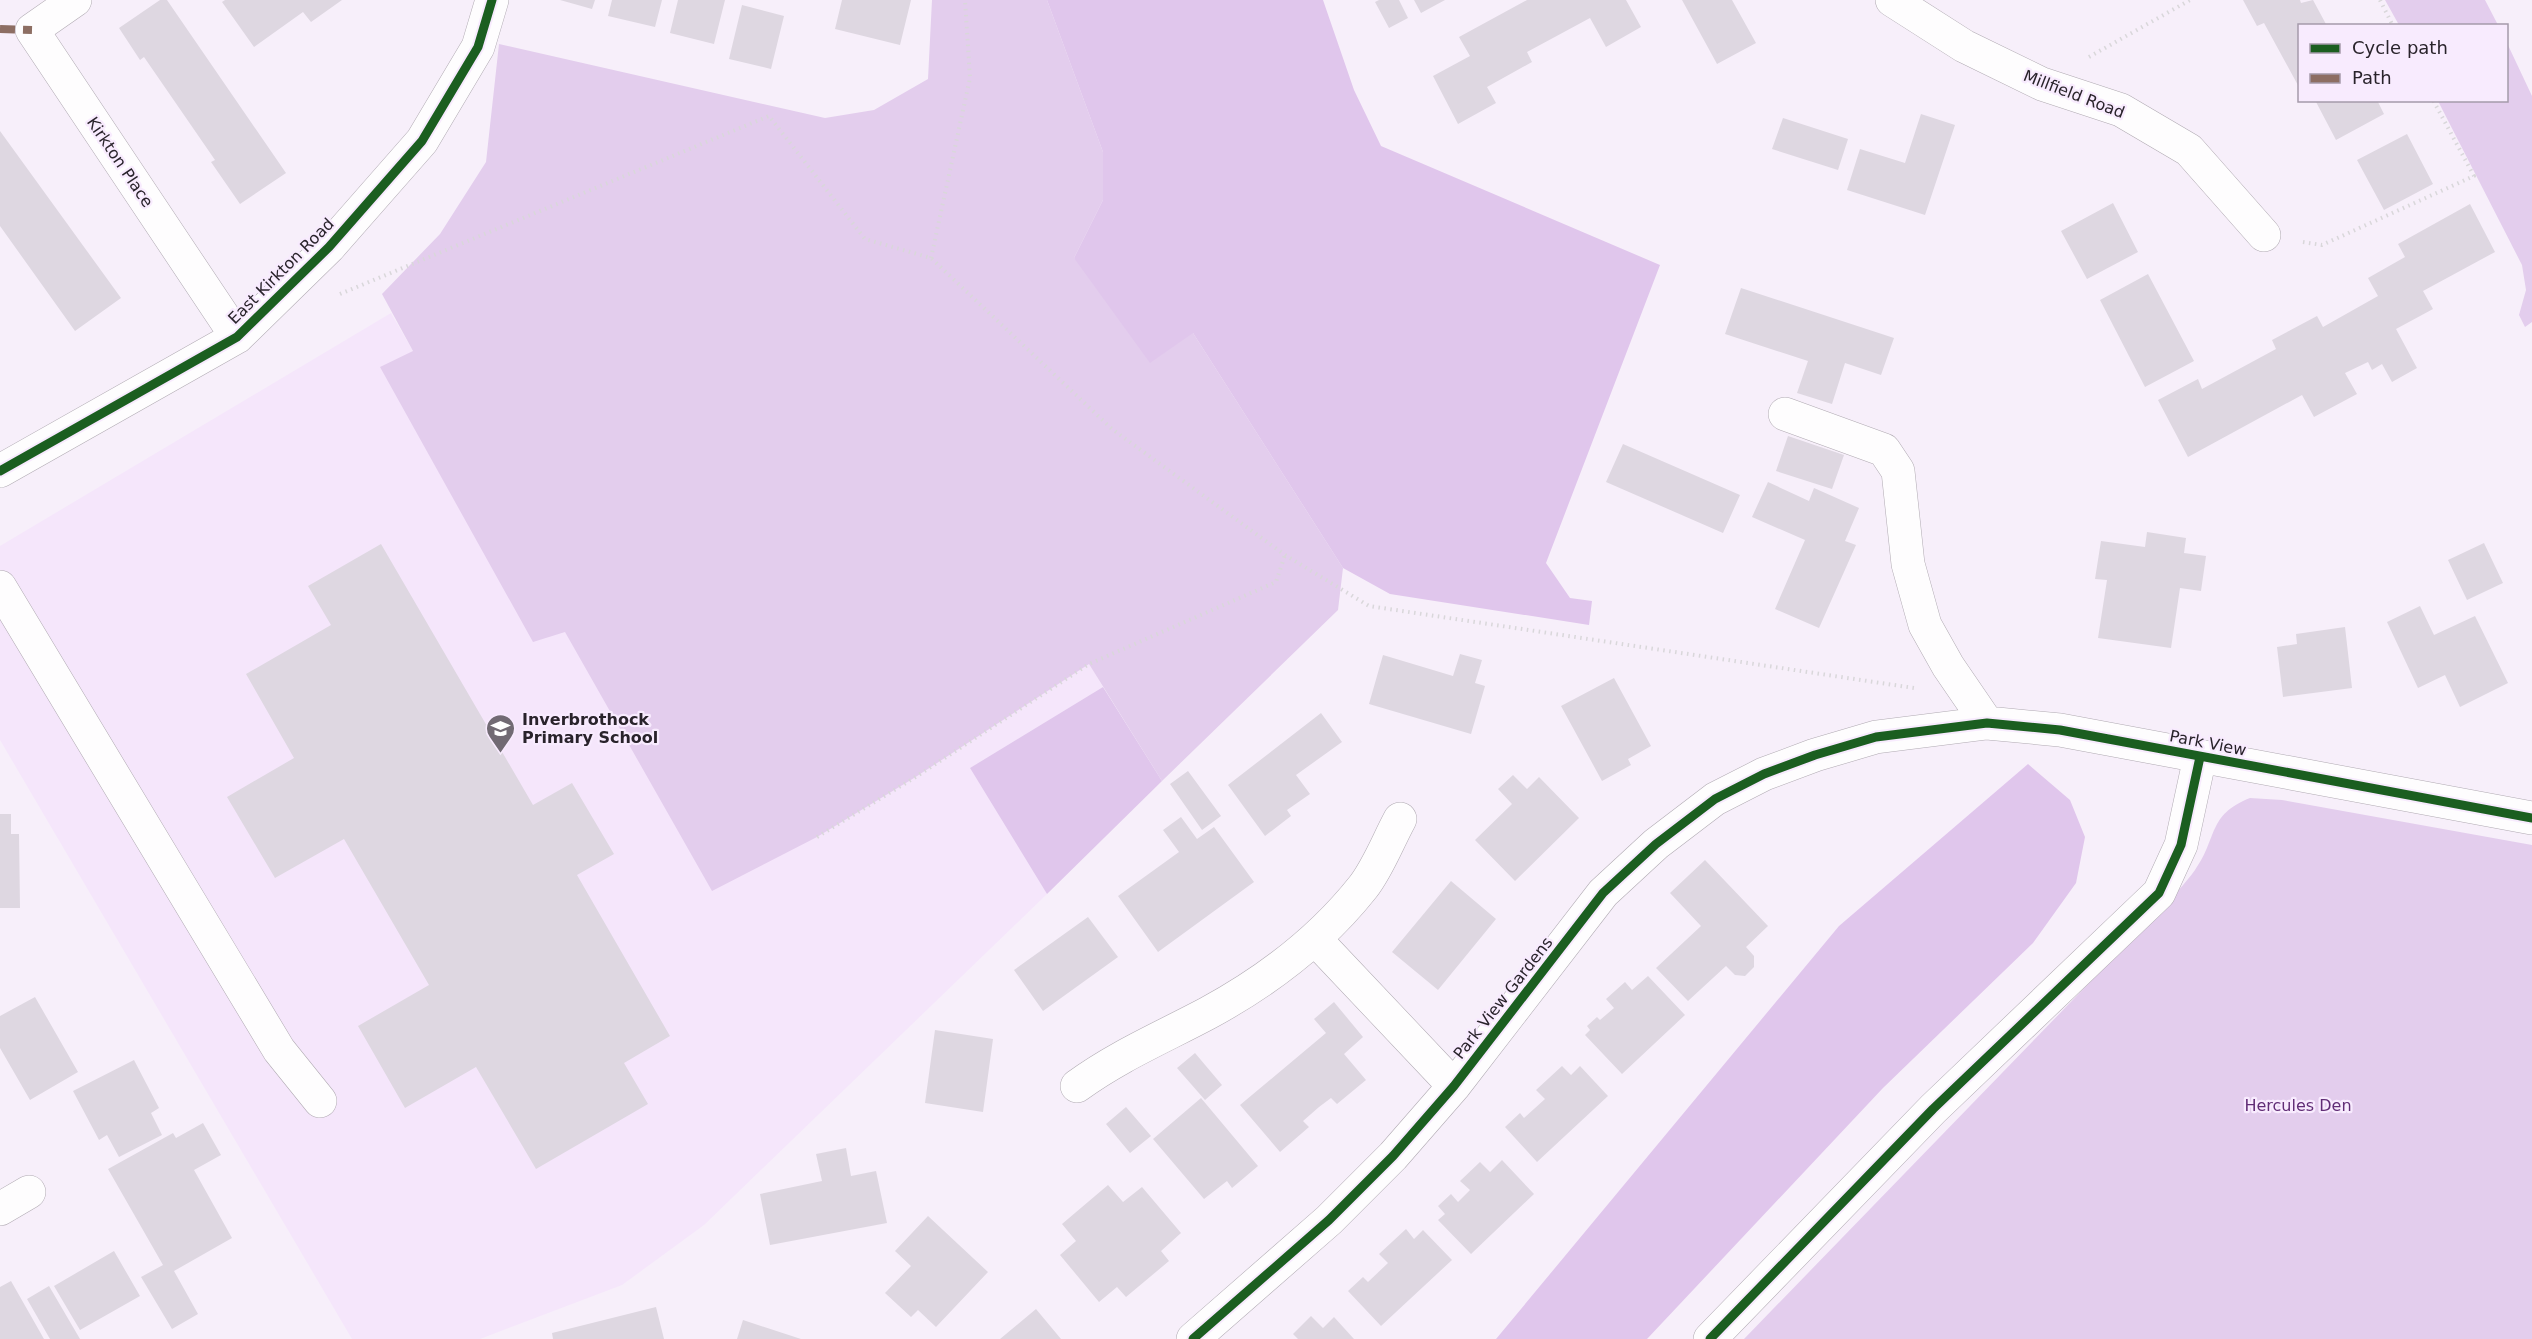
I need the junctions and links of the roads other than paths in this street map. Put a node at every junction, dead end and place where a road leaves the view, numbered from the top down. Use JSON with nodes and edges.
{"nodes":[{"id":1,"x":75,"y":0,"type":"edge"},
{"id":2,"x":492,"y":0,"type":"edge"},
{"id":3,"x":1892,"y":0,"type":"edge"},
{"id":4,"x":2264,"y":235,"type":"road end"},
{"id":5,"x":237,"y":337,"type":"junction"},
{"id":6,"x":1785,"y":414,"type":"dead end"},
{"id":7,"x":0,"y":471,"type":"edge"},
{"id":8,"x":0,"y":587,"type":"edge"},
{"id":9,"x":1987,"y":723,"type":"junction"},
{"id":10,"x":1876,"y":737,"type":"joint"},
{"id":11,"x":2200,"y":757,"type":"junction"},
{"id":12,"x":2532,"y":818,"type":"edge"},
{"id":13,"x":1400,"y":819,"type":"dead end"},
{"id":14,"x":1316,"y":940,"type":"junction"},
{"id":15,"x":1077,"y":1086,"type":"dead end"},
{"id":16,"x":1454,"y":1086,"type":"junction"},
{"id":17,"x":320,"y":1101,"type":"dead end"},
{"id":18,"x":29,"y":1191,"type":"dead end"},
{"id":19,"x":0,"y":1209,"type":"edge"},
{"id":20,"x":1193,"y":1339,"type":"edge"},
{"id":21,"x":1710,"y":1339,"type":"edge"}],
"edges":[{"from":1,"to":5,"type":"street","name":"Kirkton Place"},
{"from":2,"to":5,"type":"street","name":"East Kirkton Road"},
{"from":3,"to":4,"type":"street","name":"Millfield Road"},
{"from":5,"to":7,"type":"street","name":"East Kirkton Road"},
{"from":6,"to":9,"type":"street"},
{"from":8,"to":17,"type":"street"},
{"from":9,"to":10,"type":"street","name":"Park View"},
{"from":9,"to":11,"type":"street","name":"Park View"},
{"from":10,"to":16,"type":"street","name":"Park View Gardens"},
{"from":11,"to":12,"type":"street","name":"Park View"},
{"from":11,"to":21,"type":"street"},
{"from":13,"to":14,"type":"street"},
{"from":14,"to":15,"type":"street"},
{"from":14,"to":16,"type":"street","name":"Park View Gardens"},
{"from":16,"to":20,"type":"street","name":"Park View Gardens"},
{"from":18,"to":19,"type":"street"}]}
